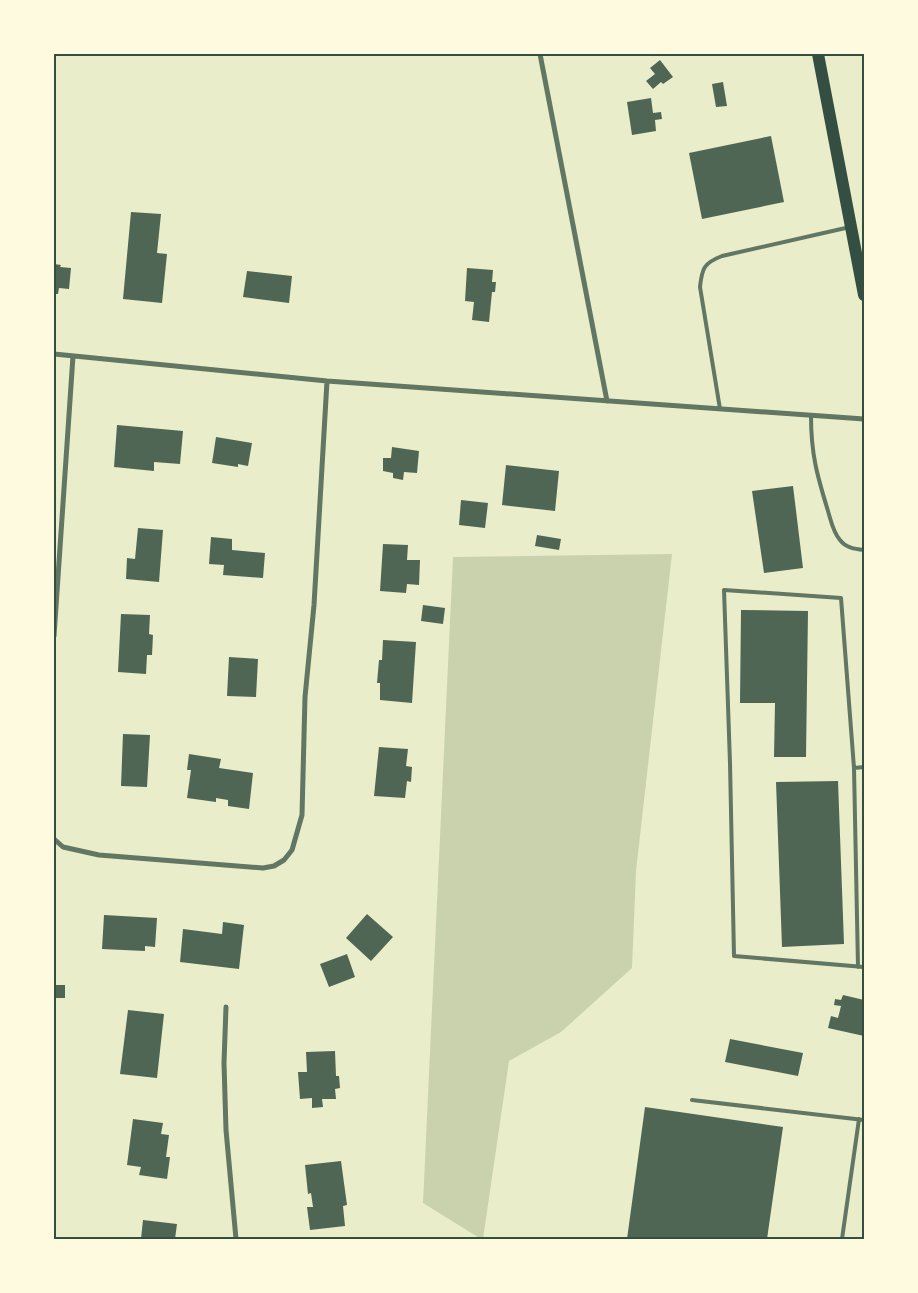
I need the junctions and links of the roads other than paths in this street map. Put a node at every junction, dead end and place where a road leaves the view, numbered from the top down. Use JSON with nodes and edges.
{"nodes":[{"id":1,"x":540,"y":54,"type":"edge"},
{"id":2,"x":818,"y":54,"type":"edge"},
{"id":3,"x":852,"y":226,"type":"junction"},
{"id":4,"x":862,"y":262,"type":"edge"},
{"id":5,"x":864,"y":295,"type":"edge"},
{"id":6,"x":54,"y":354,"type":"edge"},
{"id":7,"x":73,"y":356,"type":"junction"},
{"id":8,"x":327,"y":381,"type":"junction"},
{"id":9,"x":607,"y":401,"type":"junction"},
{"id":10,"x":720,"y":409,"type":"junction"},
{"id":11,"x":811,"y":416,"type":"junction"},
{"id":12,"x":864,"y":419,"type":"edge"},
{"id":13,"x":864,"y":550,"type":"edge"},
{"id":14,"x":54,"y":636,"type":"edge"},
{"id":15,"x":864,"y":767,"type":"edge"},
{"id":16,"x":854,"y":768,"type":"junction"},
{"id":17,"x":54,"y":839,"type":"edge"},
{"id":18,"x":858,"y":967,"type":"junction"},
{"id":19,"x":864,"y":967,"type":"edge"},
{"id":20,"x":226,"y":1007,"type":"dead end"},
{"id":21,"x":692,"y":1100,"type":"dead end"},
{"id":22,"x":862,"y":1120,"type":"edge"},
{"id":23,"x":236,"y":1239,"type":"edge"},
{"id":24,"x":842,"y":1239,"type":"edge"}],
"edges":[{"from":1,"to":9,"type":"street"},
{"from":2,"to":3,"type":"main road"},
{"from":3,"to":4,"type":"main road"},
{"from":3,"to":10,"type":"lane"},
{"from":4,"to":5,"type":"main road"},
{"from":6,"to":7,"type":"street"},
{"from":7,"to":8,"type":"street"},
{"from":7,"to":14,"type":"street"},
{"from":8,"to":9,"type":"street"},
{"from":8,"to":17,"type":"street"},
{"from":9,"to":10,"type":"street"},
{"from":10,"to":11,"type":"street"},
{"from":11,"to":12,"type":"street"},
{"from":11,"to":13,"type":"lane"},
{"from":15,"to":16,"type":"lane"},
{"from":16,"to":18,"type":"lane"},
{"from":16,"to":18,"type":"lane"},
{"from":18,"to":19,"type":"lane"},
{"from":20,"to":23,"type":"street"},
{"from":21,"to":22,"type":"lane"},
{"from":22,"to":24,"type":"lane"}]}
